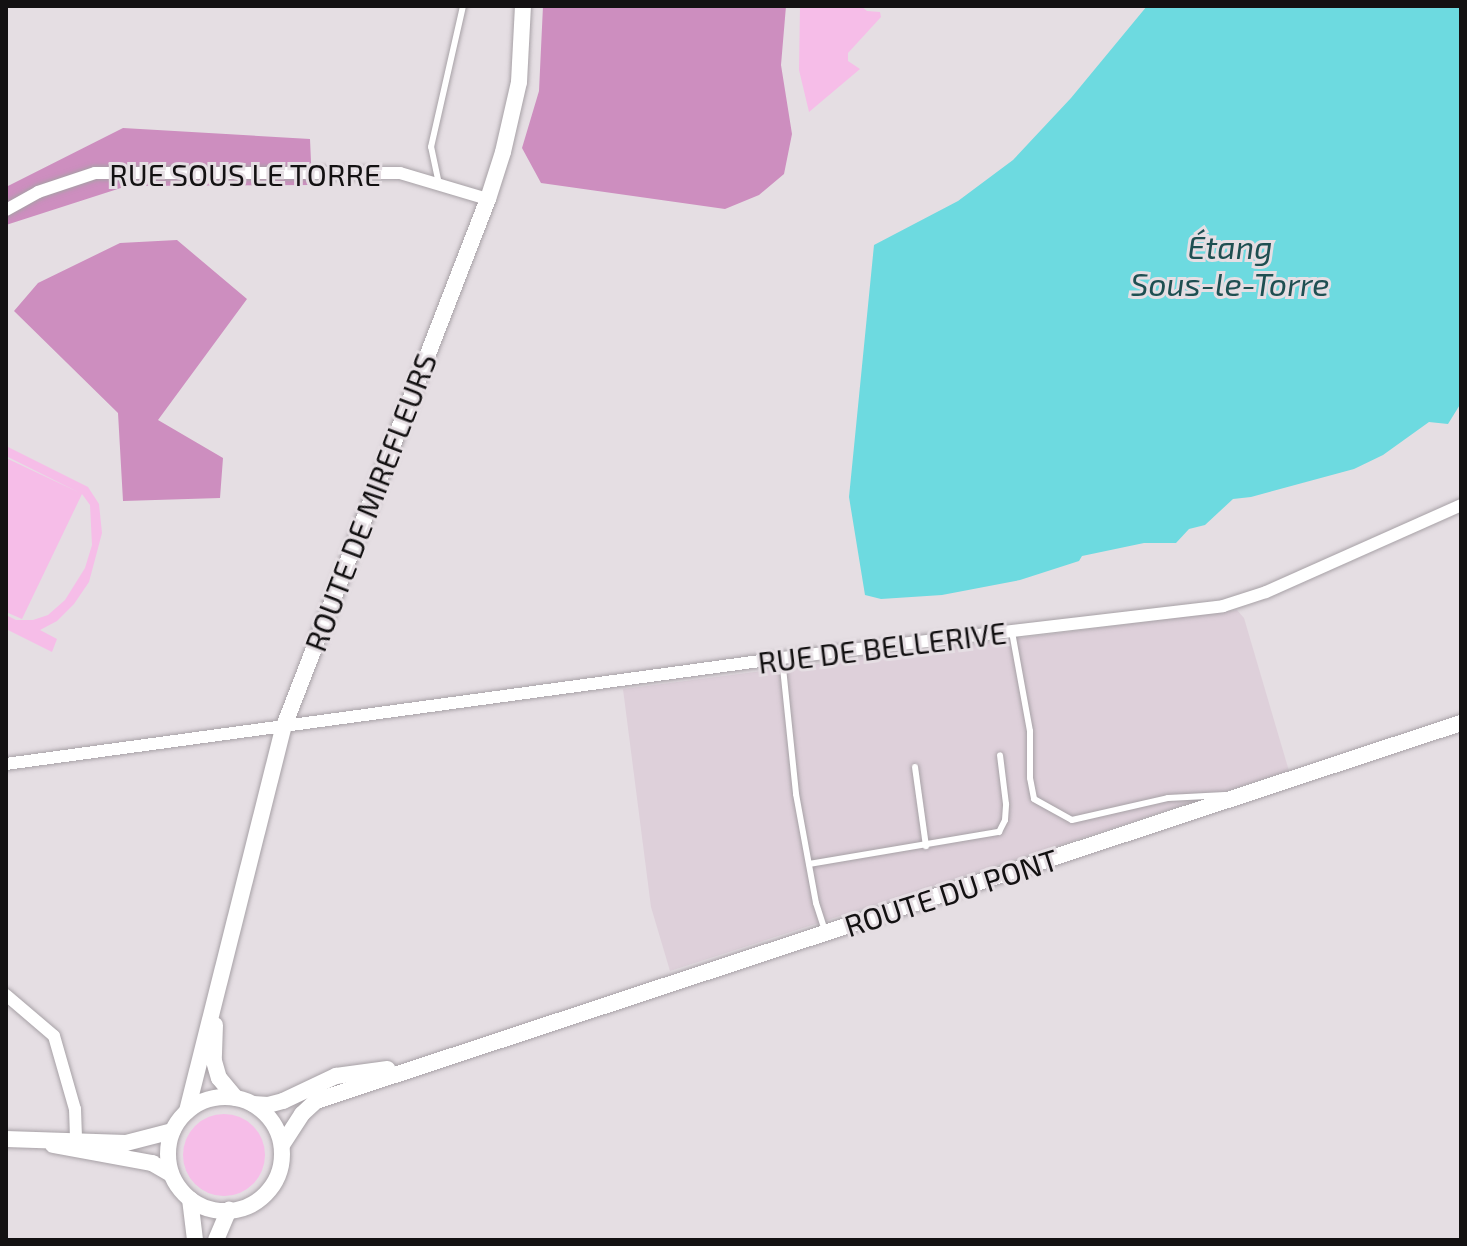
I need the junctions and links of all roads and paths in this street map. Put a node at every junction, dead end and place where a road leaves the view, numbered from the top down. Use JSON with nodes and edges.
{"nodes":[{"id":1,"x":463,"y":6,"type":"edge"},
{"id":2,"x":523,"y":6,"type":"edge"},
{"id":3,"x":439,"y":184,"type":"junction"},
{"id":4,"x":488,"y":199,"type":"junction"},
{"id":5,"x":6,"y":210,"type":"edge"},
{"id":6,"x":1461,"y":505,"type":"edge"},
{"id":7,"x":1012,"y":631,"type":"junction"},
{"id":8,"x":782,"y":658,"type":"junction"},
{"id":9,"x":1461,"y":723,"type":"edge"},
{"id":10,"x":284,"y":726,"type":"junction"},
{"id":11,"x":1000,"y":755,"type":"dead end"},
{"id":12,"x":6,"y":764,"type":"edge"},
{"id":13,"x":915,"y":767,"type":"dead end"},
{"id":14,"x":1244,"y":793,"type":"junction"},
{"id":15,"x":926,"y":846,"type":"junction"},
{"id":16,"x":809,"y":864,"type":"junction"},
{"id":17,"x":826,"y":934,"type":"junction"},
{"id":18,"x":6,"y":995,"type":"edge"},
{"id":19,"x":217,"y":1000,"type":"junction"},
{"id":20,"x":441,"y":1061,"type":"junction"},
{"id":21,"x":236,"y":1098,"type":"junction"},
{"id":22,"x":253,"y":1104,"type":"junction"},
{"id":23,"x":187,"y":1111,"type":"junction"},
{"id":24,"x":172,"y":1131,"type":"junction"},
{"id":25,"x":6,"y":1139,"type":"edge"},
{"id":26,"x":76,"y":1139,"type":"junction"},
{"id":27,"x":40,"y":1142,"type":"junction"},
{"id":28,"x":282,"y":1145,"type":"junction"},
{"id":29,"x":171,"y":1174,"type":"junction"},
{"id":30,"x":190,"y":1199,"type":"junction"},
{"id":31,"x":229,"y":1210,"type":"junction"},
{"id":32,"x":195,"y":1240,"type":"edge"},
{"id":33,"x":216,"y":1240,"type":"edge"}],
"edges":[{"from":1,"to":3,"type":"lane"},
{"from":2,"to":4,"type":"main road","name":"ROUTE DE MIREFLEURS"},
{"from":3,"to":4,"type":"street","name":"RUE SOUS LE TORRE"},
{"from":3,"to":5,"type":"street","name":"RUE SOUS LE TORRE"},
{"from":4,"to":10,"type":"main road","name":"ROUTE DE MIREFLEURS"},
{"from":6,"to":7,"type":"street","name":"RUE DE BELLERIVE"},
{"from":7,"to":8,"type":"street","name":"RUE DE BELLERIVE"},
{"from":7,"to":14,"type":"lane"},
{"from":8,"to":10,"type":"street","name":"RUE DE BELLERIVE"},
{"from":8,"to":16,"type":"lane"},
{"from":9,"to":14,"type":"main road","name":"ROUTE DU PONT"},
{"from":10,"to":12,"type":"street","name":"RUE DE BELLERIVE"},
{"from":10,"to":19,"type":"main road","name":"ROUTE DE MIREFLEURS"},
{"from":11,"to":15,"type":"lane"},
{"from":13,"to":15,"type":"lane"},
{"from":14,"to":17,"type":"main road","name":"ROUTE DU PONT"},
{"from":15,"to":16,"type":"lane"},
{"from":16,"to":17,"type":"lane"},
{"from":17,"to":20,"type":"main road","name":"ROUTE DU PONT"},
{"from":18,"to":26,"type":"street"},
{"from":19,"to":21,"type":"main road","name":"ROUTE DE MIREFLEURS"},
{"from":19,"to":23,"type":"main road","name":"ROUTE DE MIREFLEURS"},
{"from":20,"to":22,"type":"main road","name":"ROUTE DU PONT"},
{"from":20,"to":28,"type":"main road","name":"ROUTE DU PONT"},
{"from":21,"to":22,"type":"main road"},
{"from":21,"to":23,"type":"main road"},
{"from":22,"to":28,"type":"main road"},
{"from":23,"to":24,"type":"main road"},
{"from":24,"to":26,"type":"main road"},
{"from":24,"to":29,"type":"main road"},
{"from":25,"to":27,"type":"main road"},
{"from":26,"to":27,"type":"main road"},
{"from":27,"to":29,"type":"main road"},
{"from":28,"to":31,"type":"main road"},
{"from":29,"to":30,"type":"main road"},
{"from":30,"to":31,"type":"main road"},
{"from":30,"to":32,"type":"main road"},
{"from":31,"to":33,"type":"main road"}]}
